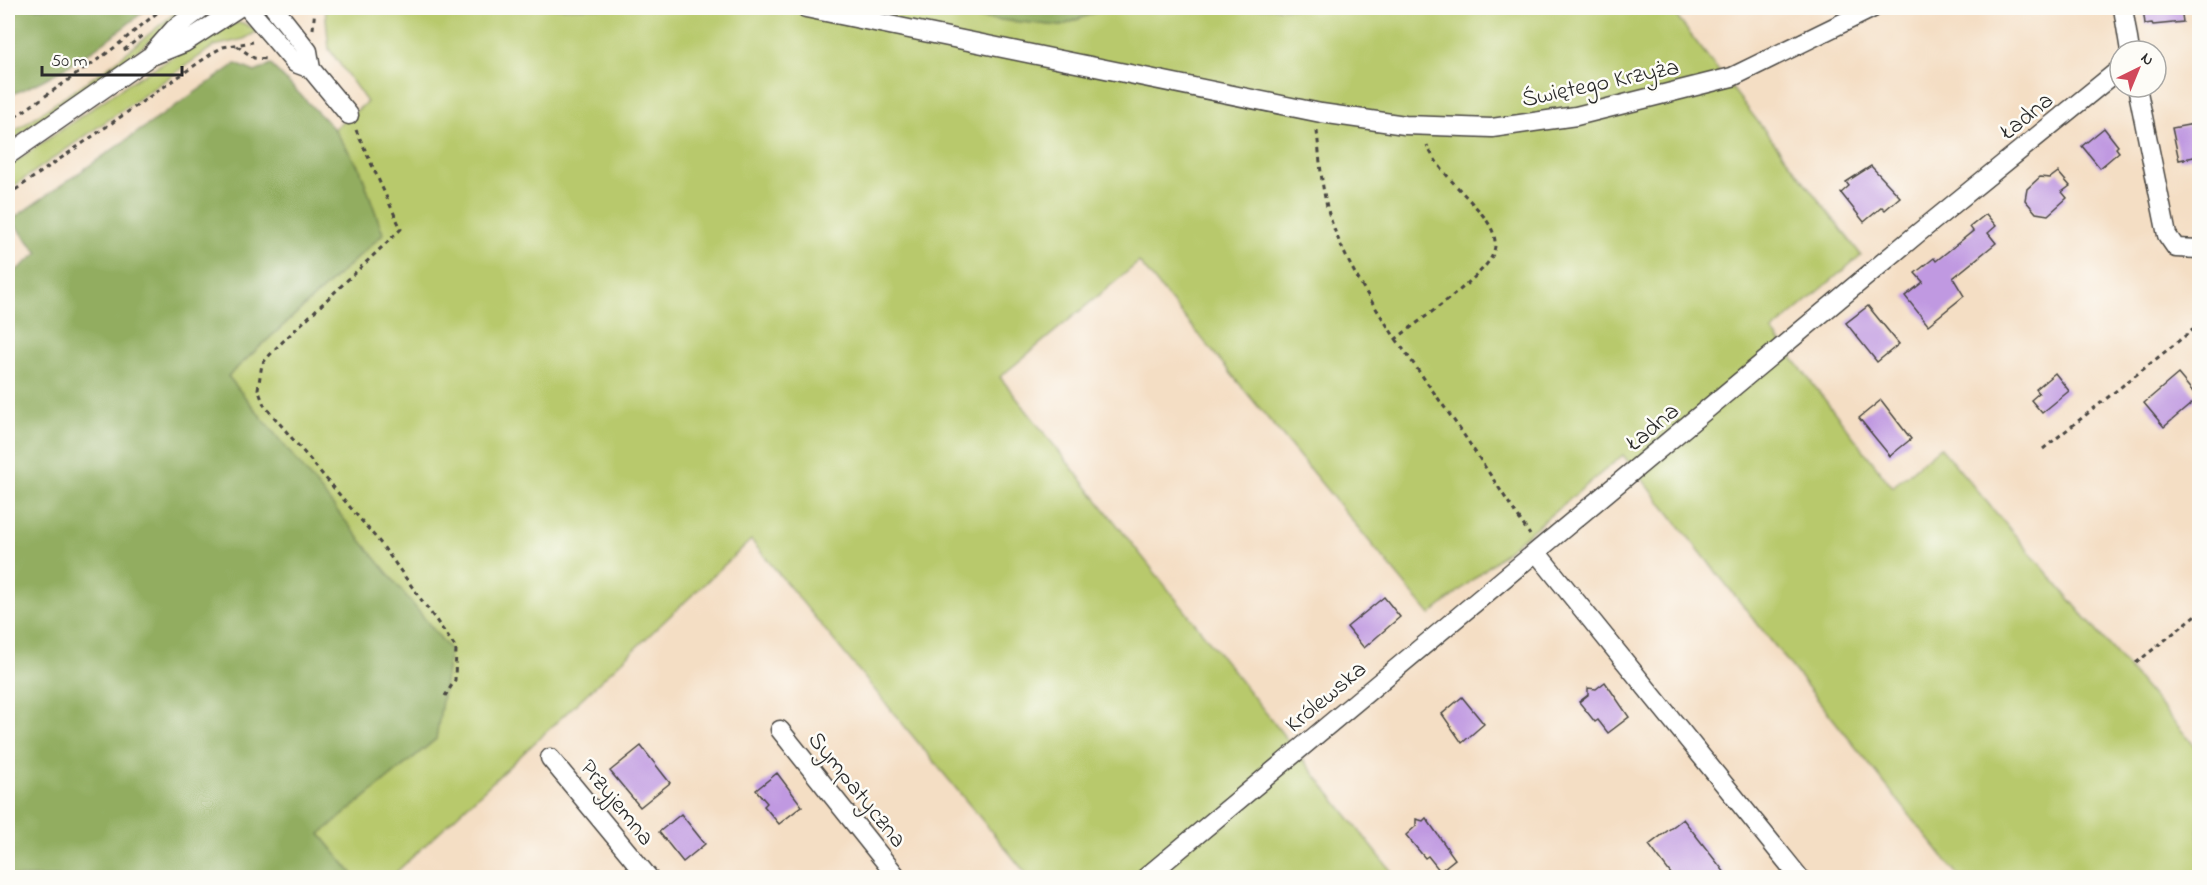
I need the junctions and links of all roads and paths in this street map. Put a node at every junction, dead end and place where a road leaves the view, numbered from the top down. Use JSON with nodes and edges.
{"nodes":[{"id":1,"x":163,"y":8,"type":"edge"},
{"id":2,"x":202,"y":8,"type":"edge"},
{"id":3,"x":238,"y":8,"type":"edge"},
{"id":4,"x":248,"y":8,"type":"edge"},
{"id":5,"x":274,"y":8,"type":"edge"},
{"id":6,"x":446,"y":8,"type":"edge"},
{"id":7,"x":486,"y":8,"type":"edge"},
{"id":8,"x":806,"y":8,"type":"edge"},
{"id":9,"x":1874,"y":8,"type":"edge"},
{"id":10,"x":2123,"y":8,"type":"edge"},
{"id":11,"x":2128,"y":39,"type":"edge"},
{"id":12,"x":260,"y":40,"type":"dead end"},
{"id":13,"x":237,"y":46,"type":"junction"},
{"id":14,"x":288,"y":55,"type":"junction"},
{"id":15,"x":149,"y":57,"type":"junction"},
{"id":16,"x":311,"y":69,"type":"junction"},
{"id":17,"x":2108,"y":79,"type":"edge"},
{"id":18,"x":2139,"y":99,"type":"edge"},
{"id":19,"x":1318,"y":113,"type":"junction"},
{"id":20,"x":349,"y":115,"type":"joint"},
{"id":21,"x":8,"y":122,"type":"edge"},
{"id":22,"x":1421,"y":126,"type":"junction"},
{"id":23,"x":8,"y":155,"type":"edge"},
{"id":24,"x":8,"y":195,"type":"edge"},
{"id":25,"x":2199,"y":249,"type":"edge"},
{"id":26,"x":2199,"y":324,"type":"edge"},
{"id":27,"x":1396,"y":339,"type":"junction"},
{"id":28,"x":2043,"y":449,"type":"dead end"},
{"id":29,"x":1537,"y":553,"type":"junction"},
{"id":30,"x":2199,"y":612,"type":"edge"},
{"id":31,"x":2136,"y":663,"type":"dead end"},
{"id":32,"x":445,"y":696,"type":"dead end"},
{"id":33,"x":780,"y":730,"type":"dead end"},
{"id":34,"x":550,"y":758,"type":"dead end"},
{"id":35,"x":648,"y":878,"type":"edge"},
{"id":36,"x":898,"y":878,"type":"edge"},
{"id":37,"x":1145,"y":878,"type":"edge"},
{"id":38,"x":1800,"y":878,"type":"edge"}],
"edges":[{"from":1,"to":21,"type":"path"},
{"from":2,"to":15,"type":"street"},
{"from":3,"to":15,"type":"street"},
{"from":4,"to":14,"type":"street"},
{"from":5,"to":16,"type":"street"},
{"from":6,"to":7,"type":"path"},
{"from":8,"to":19,"type":"street","name":"Świętego Krzyża"},
{"from":9,"to":22,"type":"street","name":"Świętego Krzyża"},
{"from":10,"to":11,"type":"street"},
{"from":12,"to":13,"type":"path"},
{"from":13,"to":14,"type":"path"},
{"from":13,"to":24,"type":"path"},
{"from":14,"to":16,"type":"street"},
{"from":15,"to":23,"type":"street"},
{"from":16,"to":20,"type":"street"},
{"from":17,"to":29,"type":"street","name":"Ładna"},
{"from":18,"to":25,"type":"street"},
{"from":19,"to":22,"type":"street","name":"Świętego Krzyża"},
{"from":19,"to":27,"type":"path"},
{"from":20,"to":32,"type":"path"},
{"from":22,"to":27,"type":"path"},
{"from":26,"to":28,"type":"path"},
{"from":27,"to":29,"type":"path"},
{"from":29,"to":37,"type":"street","name":"Królewska"},
{"from":29,"to":38,"type":"street"},
{"from":30,"to":31,"type":"path"},
{"from":33,"to":36,"type":"street","name":"Sympatyczna"},
{"from":34,"to":35,"type":"street","name":"Przyjemna"}]}
